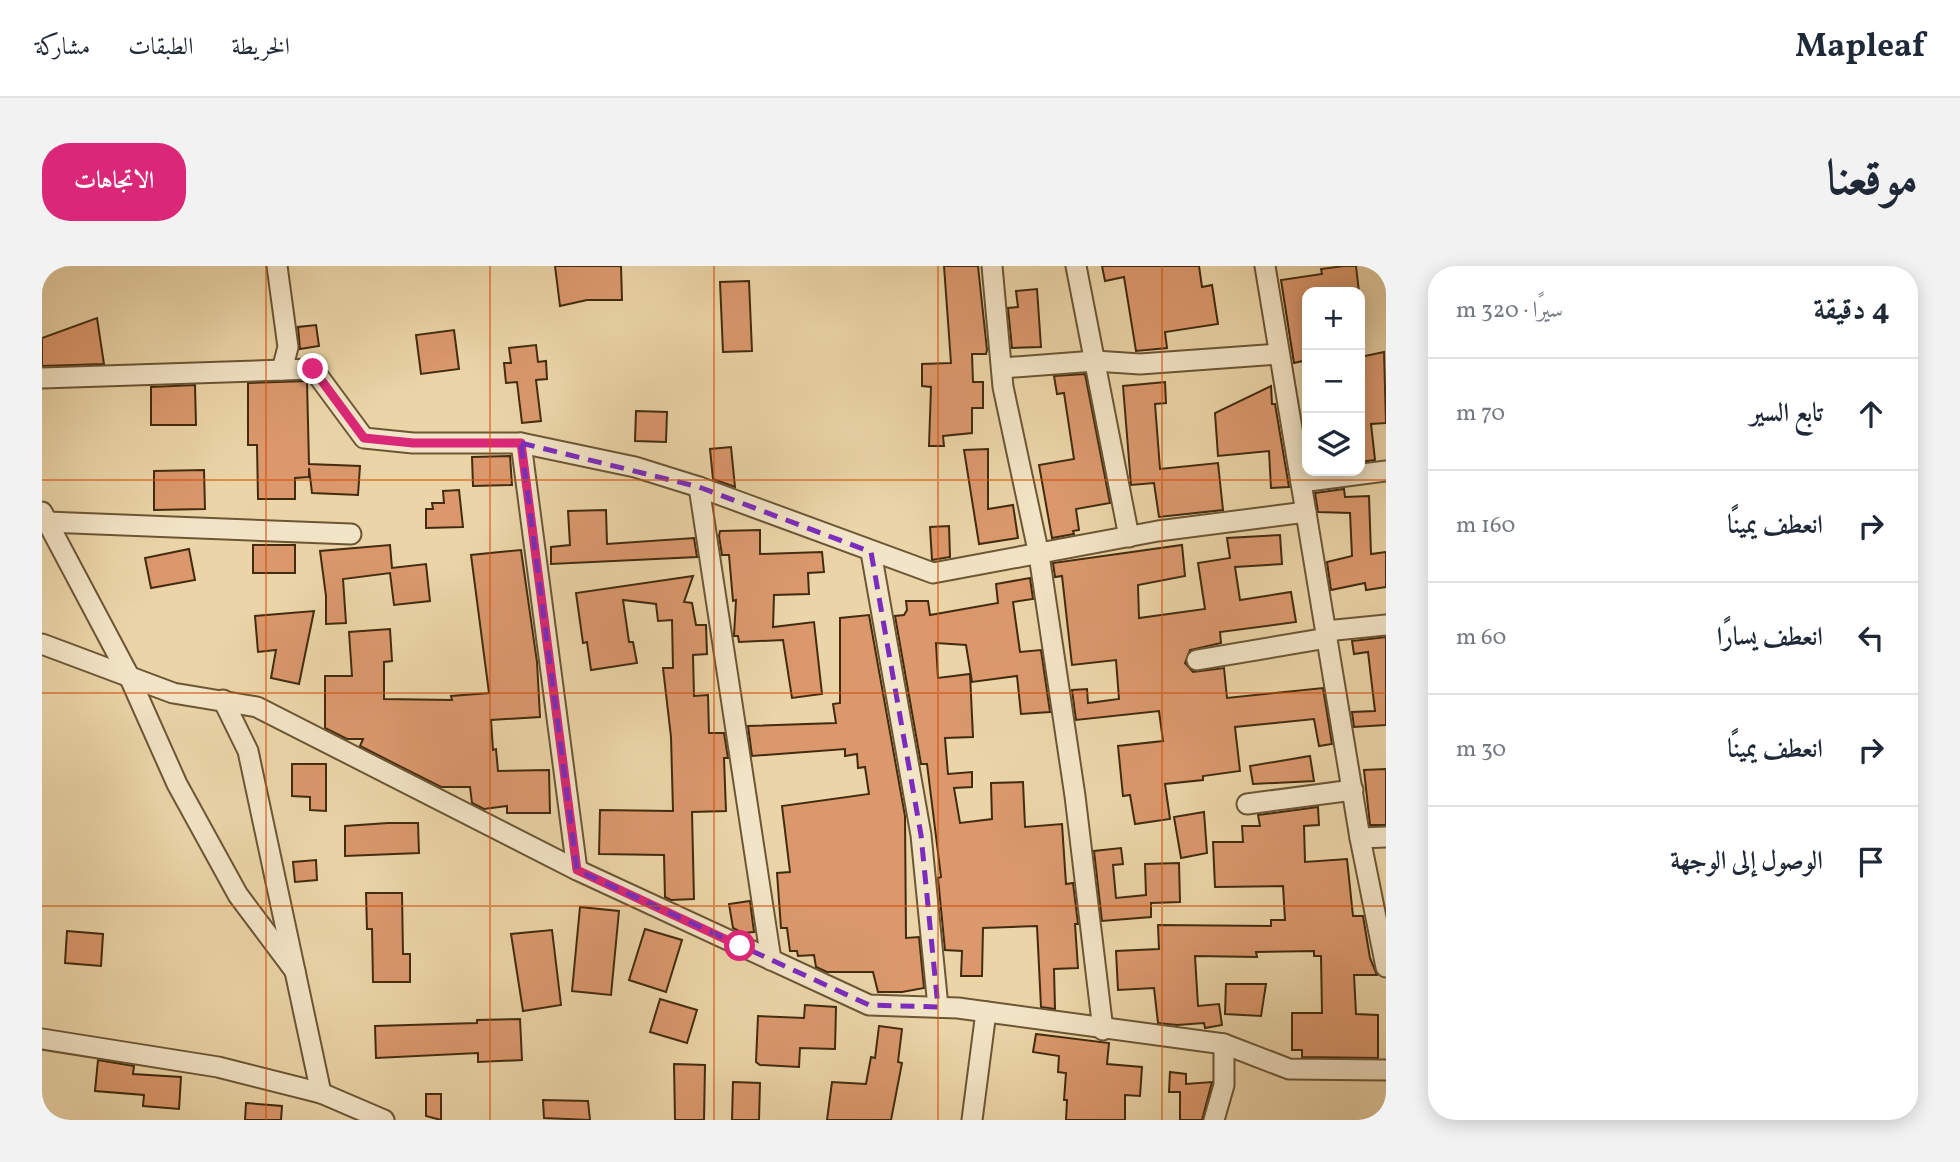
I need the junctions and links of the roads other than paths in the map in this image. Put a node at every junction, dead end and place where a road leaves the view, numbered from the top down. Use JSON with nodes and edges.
{"nodes":[{"id":1,"x":277,"y":266,"type":"edge"},
{"id":2,"x":992,"y":266,"type":"edge"},
{"id":3,"x":1076,"y":266,"type":"edge"},
{"id":4,"x":1265,"y":266,"type":"edge"},
{"id":5,"x":1279,"y":354,"type":"junction"},
{"id":6,"x":1096,"y":362,"type":"junction"},
{"id":7,"x":1002,"y":369,"type":"junction"},
{"id":8,"x":282,"y":370,"type":"junction"},
{"id":9,"x":42,"y":378,"type":"edge"},
{"id":10,"x":521,"y":443,"type":"junction"},
{"id":11,"x":1386,"y":471,"type":"edge"},
{"id":12,"x":1301,"y":482,"type":"junction"},
{"id":13,"x":699,"y":487,"type":"junction"},
{"id":14,"x":1306,"y":512,"type":"junction"},
{"id":15,"x":44,"y":517,"type":"edge"},
{"id":16,"x":351,"y":534,"type":"dead end"},
{"id":17,"x":1129,"y":537,"type":"junction"},
{"id":18,"x":872,"y":552,"type":"junction"},
{"id":19,"x":1039,"y":555,"type":"junction"},
{"id":20,"x":1386,"y":625,"type":"edge"},
{"id":21,"x":1327,"y":635,"type":"junction"},
{"id":22,"x":42,"y":644,"type":"edge"},
{"id":23,"x":1197,"y":660,"type":"dead end"},
{"id":24,"x":128,"y":674,"type":"junction"},
{"id":25,"x":223,"y":700,"type":"junction"},
{"id":26,"x":1353,"y":790,"type":"junction"},
{"id":27,"x":1247,"y":804,"type":"dead end"},
{"id":28,"x":1386,"y":836,"type":"edge"},
{"id":29,"x":1360,"y":838,"type":"junction"},
{"id":30,"x":577,"y":870,"type":"junction"},
{"id":31,"x":771,"y":960,"type":"junction"},
{"id":32,"x":1386,"y":967,"type":"edge"},
{"id":33,"x":295,"y":971,"type":"junction"},
{"id":34,"x":938,"y":1007,"type":"junction"},
{"id":35,"x":986,"y":1012,"type":"junction"},
{"id":36,"x":1103,"y":1030,"type":"junction"},
{"id":37,"x":42,"y":1039,"type":"edge"},
{"id":38,"x":1223,"y":1044,"type":"junction"},
{"id":39,"x":1386,"y":1070,"type":"edge"},
{"id":40,"x":321,"y":1093,"type":"junction"},
{"id":41,"x":384,"y":1120,"type":"edge"},
{"id":42,"x":972,"y":1120,"type":"edge"},
{"id":43,"x":1214,"y":1120,"type":"edge"}],
"edges":[{"from":1,"to":8,"type":"street"},
{"from":2,"to":7,"type":"street"},
{"from":3,"to":6,"type":"street"},
{"from":4,"to":5,"type":"street"},
{"from":5,"to":6,"type":"street"},
{"from":5,"to":12,"type":"street"},
{"from":6,"to":7,"type":"street"},
{"from":6,"to":17,"type":"street"},
{"from":7,"to":19,"type":"street"},
{"from":8,"to":9,"type":"street"},
{"from":8,"to":10,"type":"street"},
{"from":10,"to":13,"type":"street"},
{"from":10,"to":30,"type":"street"},
{"from":11,"to":12,"type":"street"},
{"from":12,"to":14,"type":"street"},
{"from":13,"to":18,"type":"street"},
{"from":13,"to":31,"type":"street"},
{"from":14,"to":17,"type":"street"},
{"from":14,"to":21,"type":"street"},
{"from":15,"to":16,"type":"street"},
{"from":15,"to":24,"type":"street"},
{"from":17,"to":19,"type":"street"},
{"from":18,"to":19,"type":"street"},
{"from":18,"to":34,"type":"street"},
{"from":19,"to":36,"type":"street"},
{"from":20,"to":21,"type":"street"},
{"from":21,"to":23,"type":"street"},
{"from":21,"to":26,"type":"street"},
{"from":22,"to":24,"type":"street"},
{"from":24,"to":25,"type":"street"},
{"from":24,"to":33,"type":"street"},
{"from":25,"to":30,"type":"street"},
{"from":25,"to":33,"type":"street"},
{"from":26,"to":27,"type":"street"},
{"from":26,"to":29,"type":"street"},
{"from":28,"to":29,"type":"street"},
{"from":29,"to":32,"type":"street"},
{"from":30,"to":31,"type":"street"},
{"from":31,"to":34,"type":"street"},
{"from":33,"to":40,"type":"street"},
{"from":34,"to":35,"type":"street"},
{"from":35,"to":36,"type":"street"},
{"from":35,"to":42,"type":"street"},
{"from":36,"to":38,"type":"street"},
{"from":37,"to":40,"type":"street"},
{"from":38,"to":39,"type":"street"},
{"from":38,"to":43,"type":"street"},
{"from":40,"to":41,"type":"street"}]}
